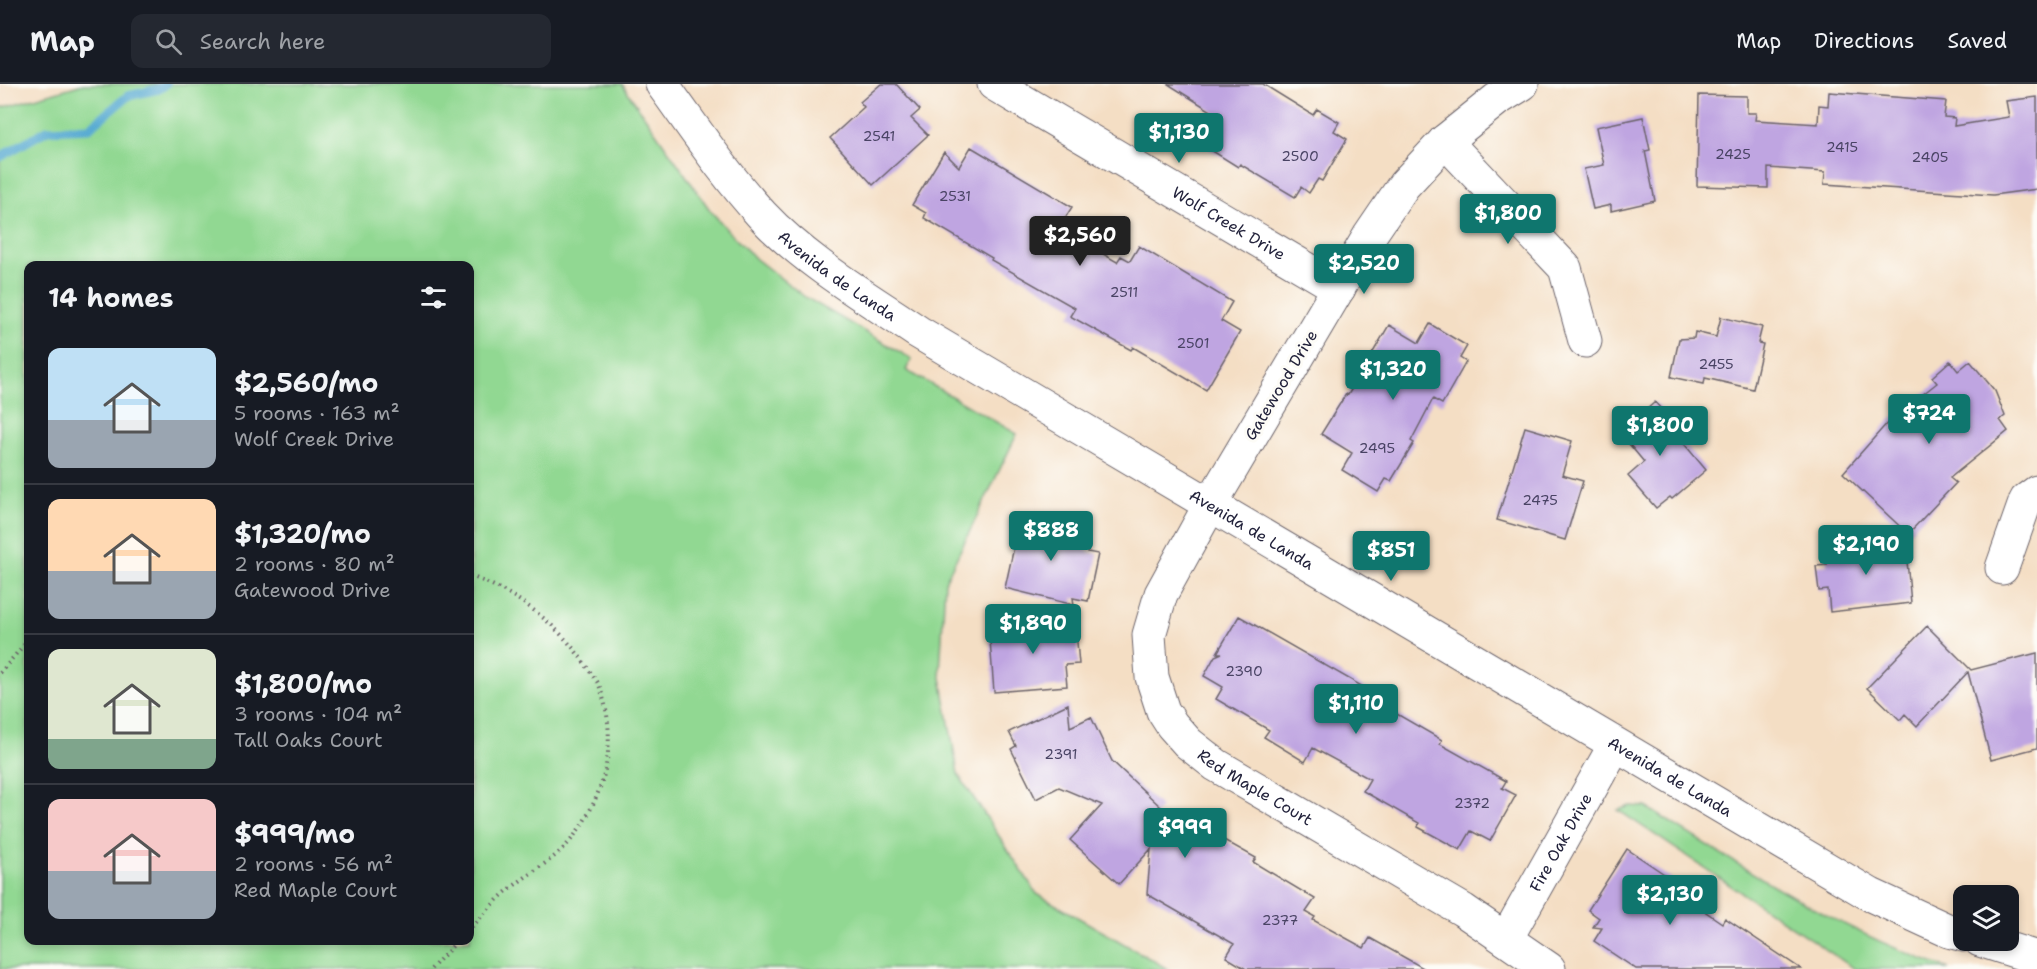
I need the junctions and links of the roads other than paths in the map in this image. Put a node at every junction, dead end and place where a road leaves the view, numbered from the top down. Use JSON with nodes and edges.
{"nodes":[{"id":1,"x":662,"y":84,"type":"edge"},
{"id":2,"x":994,"y":84,"type":"edge"},
{"id":3,"x":1522,"y":84,"type":"edge"},
{"id":4,"x":1445,"y":141,"type":"junction"},
{"id":5,"x":1339,"y":288,"type":"junction"},
{"id":6,"x":1585,"y":341,"type":"dead end"},
{"id":7,"x":2037,"y":492,"type":"edge"},
{"id":8,"x":1210,"y":505,"type":"junction"},
{"id":9,"x":2002,"y":568,"type":"dead end"},
{"id":10,"x":1616,"y":745,"type":"junction"},
{"id":11,"x":1953,"y":932,"type":"edge"},
{"id":12,"x":1506,"y":939,"type":"junction"},
{"id":13,"x":2015,"y":951,"type":"edge"},
{"id":14,"x":2037,"y":958,"type":"edge"},
{"id":15,"x":1549,"y":969,"type":"edge"}],
"edges":[{"from":1,"to":8,"type":"street","name":"Avenida de Landa"},
{"from":2,"to":5,"type":"street","name":"Wolf Creek Drive"},
{"from":3,"to":4,"type":"street","name":"Gatewood Drive"},
{"from":4,"to":5,"type":"street","name":"Gatewood Drive"},
{"from":4,"to":6,"type":"street"},
{"from":5,"to":8,"type":"street","name":"Gatewood Drive"},
{"from":7,"to":9,"type":"street"},
{"from":8,"to":10,"type":"street","name":"Avenida de Landa"},
{"from":8,"to":12,"type":"street","name":"Red Maple Court"},
{"from":10,"to":11,"type":"street","name":"Avenida de Landa"},
{"from":10,"to":12,"type":"street","name":"Fire Oak Drive"},
{"from":12,"to":15,"type":"street","name":"Red Maple Court"},
{"from":13,"to":14,"type":"street"}]}
